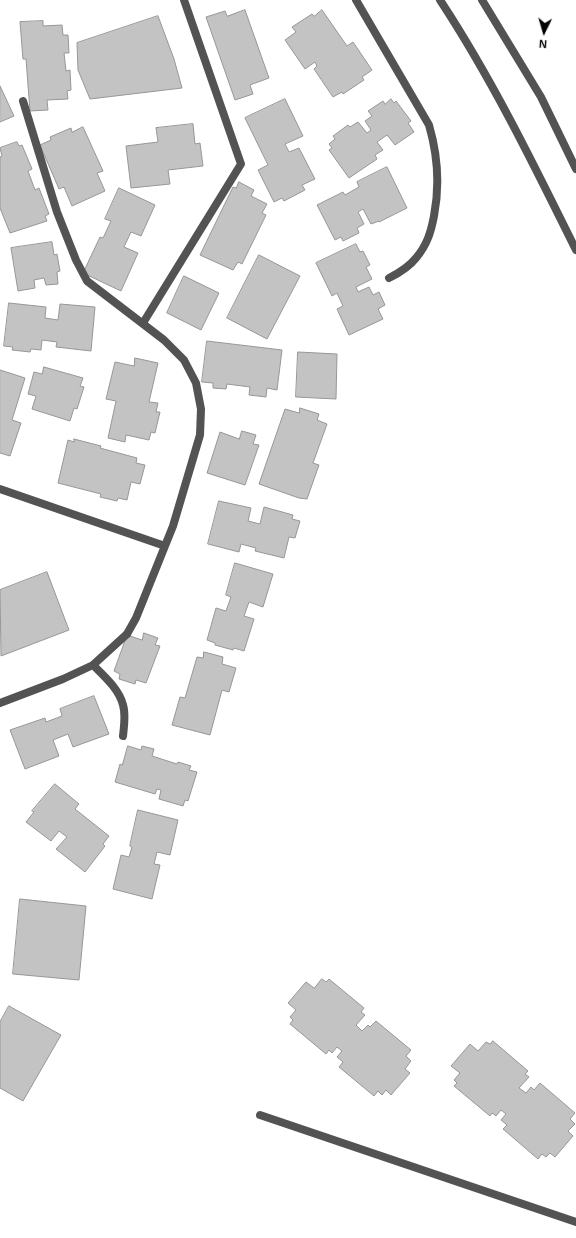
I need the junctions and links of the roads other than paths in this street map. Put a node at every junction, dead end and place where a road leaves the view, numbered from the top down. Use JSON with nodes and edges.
{"nodes":[{"id":1,"x":184,"y":0,"type":"edge"},
{"id":2,"x":356,"y":0,"type":"edge"},
{"id":3,"x":440,"y":0,"type":"edge"},
{"id":4,"x":482,"y":0,"type":"edge"},
{"id":5,"x":22,"y":101,"type":"dead end"},
{"id":6,"x":576,"y":169,"type":"edge"},
{"id":7,"x":576,"y":250,"type":"edge"},
{"id":8,"x":389,"y":278,"type":"dead end"},
{"id":9,"x":143,"y":323,"type":"junction"},
{"id":10,"x":0,"y":489,"type":"edge"},
{"id":11,"x":165,"y":546,"type":"junction"},
{"id":12,"x":93,"y":665,"type":"junction"},
{"id":13,"x":0,"y":704,"type":"edge"},
{"id":14,"x":123,"y":736,"type":"dead end"},
{"id":15,"x":260,"y":1115,"type":"dead end"},
{"id":16,"x":576,"y":1222,"type":"edge"}],
"edges":[{"from":1,"to":9,"type":"street"},
{"from":2,"to":8,"type":"street"},
{"from":3,"to":7,"type":"street"},
{"from":4,"to":6,"type":"street"},
{"from":5,"to":9,"type":"street"},
{"from":9,"to":11,"type":"street"},
{"from":10,"to":11,"type":"street"},
{"from":11,"to":12,"type":"street"},
{"from":12,"to":13,"type":"street"},
{"from":12,"to":14,"type":"street"},
{"from":15,"to":16,"type":"street"}]}
